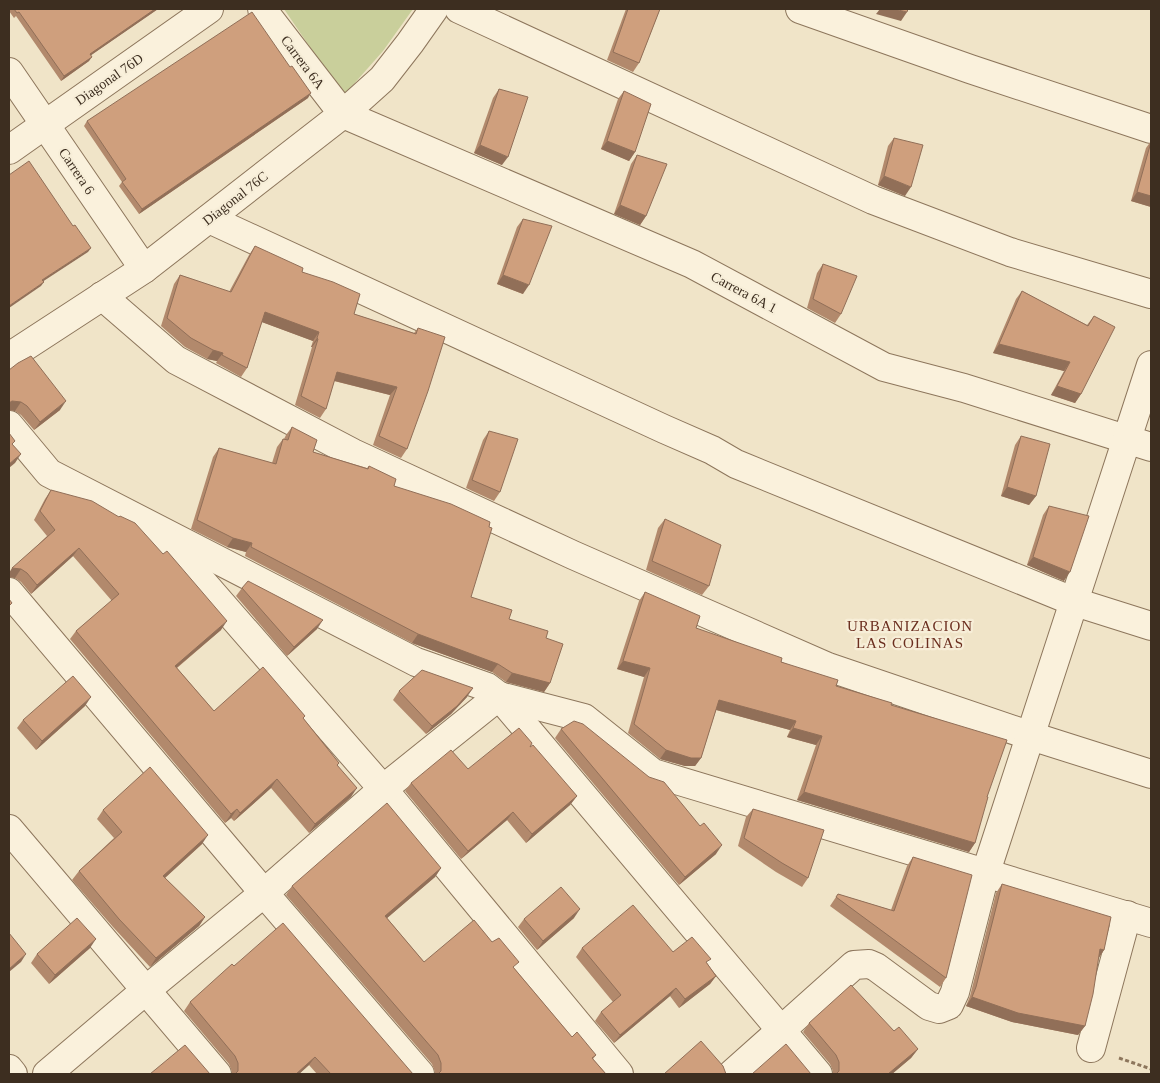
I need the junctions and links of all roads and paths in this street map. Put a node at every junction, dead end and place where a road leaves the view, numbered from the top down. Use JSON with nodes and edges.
{"nodes":[{"id":1,"x":210,"y":9,"type":"edge"},
{"id":2,"x":262,"y":9,"type":"edge"},
{"id":3,"x":434,"y":9,"type":"edge"},
{"id":4,"x":459,"y":9,"type":"edge"},
{"id":5,"x":800,"y":9,"type":"edge"},
{"id":6,"x":9,"y":72,"type":"edge"},
{"id":7,"x":343,"y":114,"type":"junction"},
{"id":8,"x":44,"y":124,"type":"junction"},
{"id":9,"x":1151,"y":129,"type":"edge"},
{"id":10,"x":9,"y":150,"type":"edge"},
{"id":11,"x":209,"y":219,"type":"junction"},
{"id":12,"x":144,"y":269,"type":"junction"},
{"id":13,"x":1151,"y":294,"type":"edge"},
{"id":14,"x":102,"y":296,"type":"junction"},
{"id":15,"x":9,"y":357,"type":"edge"},
{"id":16,"x":1151,"y":365,"type":"edge"},
{"id":17,"x":9,"y":425,"type":"edge"},
{"id":18,"x":1139,"y":444,"type":"edge"},
{"id":19,"x":153,"y":526,"type":"junction"},
{"id":20,"x":9,"y":592,"type":"edge"},
{"id":21,"x":1075,"y":602,"type":"junction"},
{"id":22,"x":1151,"y":626,"type":"edge"},
{"id":23,"x":499,"y":696,"type":"junction"},
{"id":24,"x":1031,"y":736,"type":"junction"},
{"id":25,"x":1151,"y":774,"type":"edge"},
{"id":26,"x":383,"y":789,"type":"junction"},
{"id":27,"x":9,"y":829,"type":"edge"},
{"id":28,"x":986,"y":872,"type":"junction"},
{"id":29,"x":264,"y":893,"type":"junction"},
{"id":30,"x":1139,"y":919,"type":"edge"},
{"id":31,"x":146,"y":990,"type":"junction"},
{"id":32,"x":780,"y":1030,"type":"junction"},
{"id":33,"x":1091,"y":1048,"type":"dead end"},
{"id":34,"x":9,"y":1069,"type":"edge"},
{"id":35,"x":13,"y":1074,"type":"edge"},
{"id":36,"x":47,"y":1074,"type":"edge"},
{"id":37,"x":217,"y":1074,"type":"edge"},
{"id":38,"x":420,"y":1074,"type":"edge"},
{"id":39,"x":619,"y":1074,"type":"edge"},
{"id":40,"x":732,"y":1074,"type":"edge"},
{"id":41,"x":818,"y":1074,"type":"edge"}],
"edges":[{"from":1,"to":8,"type":"street","name":"Diagonal 76D"},
{"from":2,"to":7,"type":"street","name":"Carrera 6A"},
{"from":3,"to":7,"type":"street","name":"Diagonal 76C"},
{"from":4,"to":13,"type":"street"},
{"from":5,"to":9,"type":"street"},
{"from":6,"to":8,"type":"street","name":"Carrera 6"},
{"from":7,"to":11,"type":"street","name":"Diagonal 76C"},
{"from":7,"to":18,"type":"street","name":"Carrera 6A 1"},
{"from":8,"to":10,"type":"street","name":"Diagonal 76D"},
{"from":8,"to":12,"type":"street","name":"Carrera 6"},
{"from":11,"to":12,"type":"street","name":"Diagonal 76C"},
{"from":11,"to":21,"type":"street"},
{"from":12,"to":14,"type":"street","name":"Diagonal 76C"},
{"from":14,"to":15,"type":"street","name":"Diagonal 76C"},
{"from":14,"to":24,"type":"street"},
{"from":16,"to":18,"type":"street"},
{"from":17,"to":19,"type":"street"},
{"from":18,"to":21,"type":"street"},
{"from":19,"to":23,"type":"street"},
{"from":19,"to":26,"type":"street"},
{"from":20,"to":29,"type":"street"},
{"from":21,"to":22,"type":"street"},
{"from":21,"to":24,"type":"street"},
{"from":23,"to":26,"type":"street"},
{"from":23,"to":28,"type":"street"},
{"from":23,"to":32,"type":"street"},
{"from":24,"to":25,"type":"street"},
{"from":24,"to":28,"type":"street"},
{"from":26,"to":29,"type":"street"},
{"from":26,"to":39,"type":"street"},
{"from":27,"to":31,"type":"street"},
{"from":28,"to":30,"type":"street"},
{"from":28,"to":32,"type":"street"},
{"from":29,"to":31,"type":"street"},
{"from":29,"to":38,"type":"street"},
{"from":30,"to":33,"type":"street"},
{"from":31,"to":36,"type":"street"},
{"from":31,"to":37,"type":"street"},
{"from":32,"to":40,"type":"street"},
{"from":32,"to":41,"type":"street"},
{"from":34,"to":35,"type":"street"}]}
